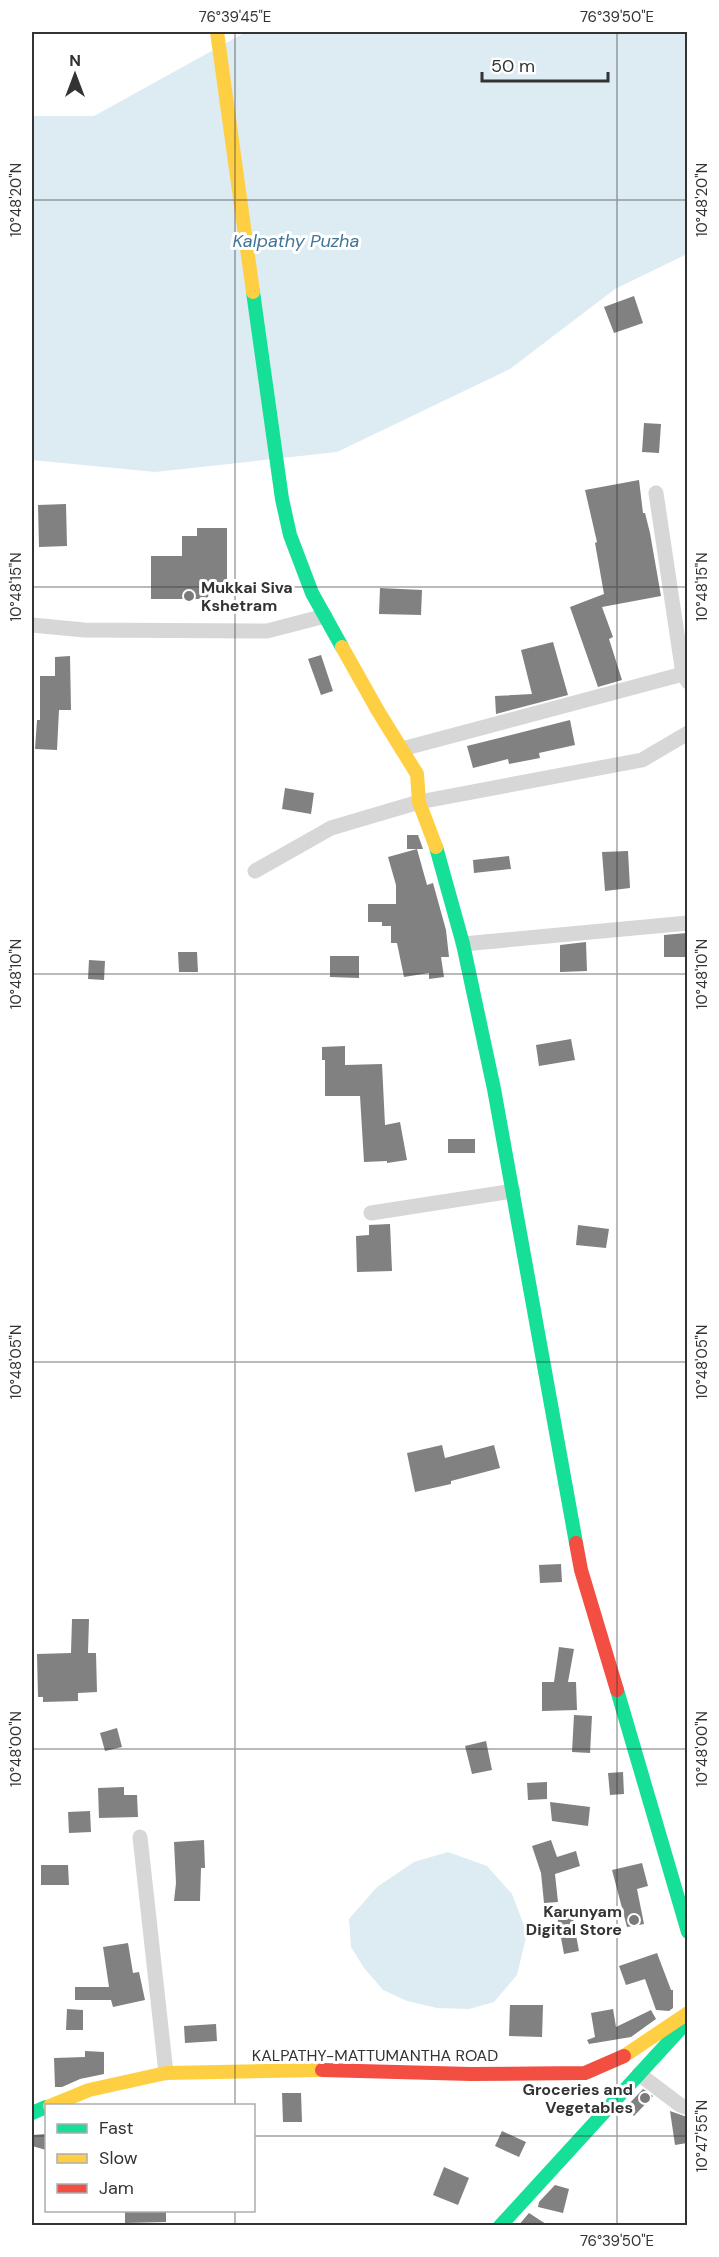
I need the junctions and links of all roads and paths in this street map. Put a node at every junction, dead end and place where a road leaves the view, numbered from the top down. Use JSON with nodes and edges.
{"nodes":[{"id":1,"x":218,"y":32,"type":"edge"},
{"id":2,"x":656,"y":493,"type":"dead end"},
{"id":3,"x":325,"y":616,"type":"junction"},
{"id":4,"x":32,"y":625,"type":"edge"},
{"id":5,"x":685,"y":678,"type":"edge"},
{"id":6,"x":687,"y":733,"type":"edge"},
{"id":7,"x":402,"y":749,"type":"junction"},
{"id":8,"x":419,"y":802,"type":"junction"},
{"id":9,"x":255,"y":871,"type":"dead end"},
{"id":10,"x":687,"y":923,"type":"edge"},
{"id":11,"x":463,"y":944,"type":"junction"},
{"id":12,"x":513,"y":1191,"type":"junction"},
{"id":13,"x":371,"y":1213,"type":"dead end"},
{"id":14,"x":140,"y":1837,"type":"dead end"},
{"id":15,"x":687,"y":1932,"type":"edge"},
{"id":16,"x":687,"y":2013,"type":"edge"},
{"id":17,"x":687,"y":2021,"type":"edge"},
{"id":18,"x":166,"y":2073,"type":"junction"},
{"id":19,"x":639,"y":2074,"type":"junction"},
{"id":20,"x":53,"y":2104,"type":"edge"},
{"id":21,"x":687,"y":2108,"type":"edge"},
{"id":22,"x":500,"y":2226,"type":"edge"}],
"edges":[{"from":1,"to":3,"type":"main road"},
{"from":2,"to":5,"type":"street"},
{"from":3,"to":4,"type":"street"},
{"from":3,"to":7,"type":"main road"},
{"from":5,"to":7,"type":"street"},
{"from":6,"to":8,"type":"street"},
{"from":7,"to":8,"type":"main road"},
{"from":8,"to":9,"type":"street"},
{"from":8,"to":11,"type":"main road"},
{"from":10,"to":11,"type":"street"},
{"from":11,"to":12,"type":"main road"},
{"from":12,"to":13,"type":"street"},
{"from":12,"to":15,"type":"main road"},
{"from":14,"to":18,"type":"street"},
{"from":16,"to":18,"type":"main road","name":"KALPATHY-MATTUMANTHA ROAD"},
{"from":17,"to":19,"type":"main road"},
{"from":18,"to":20,"type":"main road","name":"KALPATHY-MATTUMANTHA ROAD"},
{"from":19,"to":21,"type":"street"},
{"from":19,"to":22,"type":"main road"}]}
